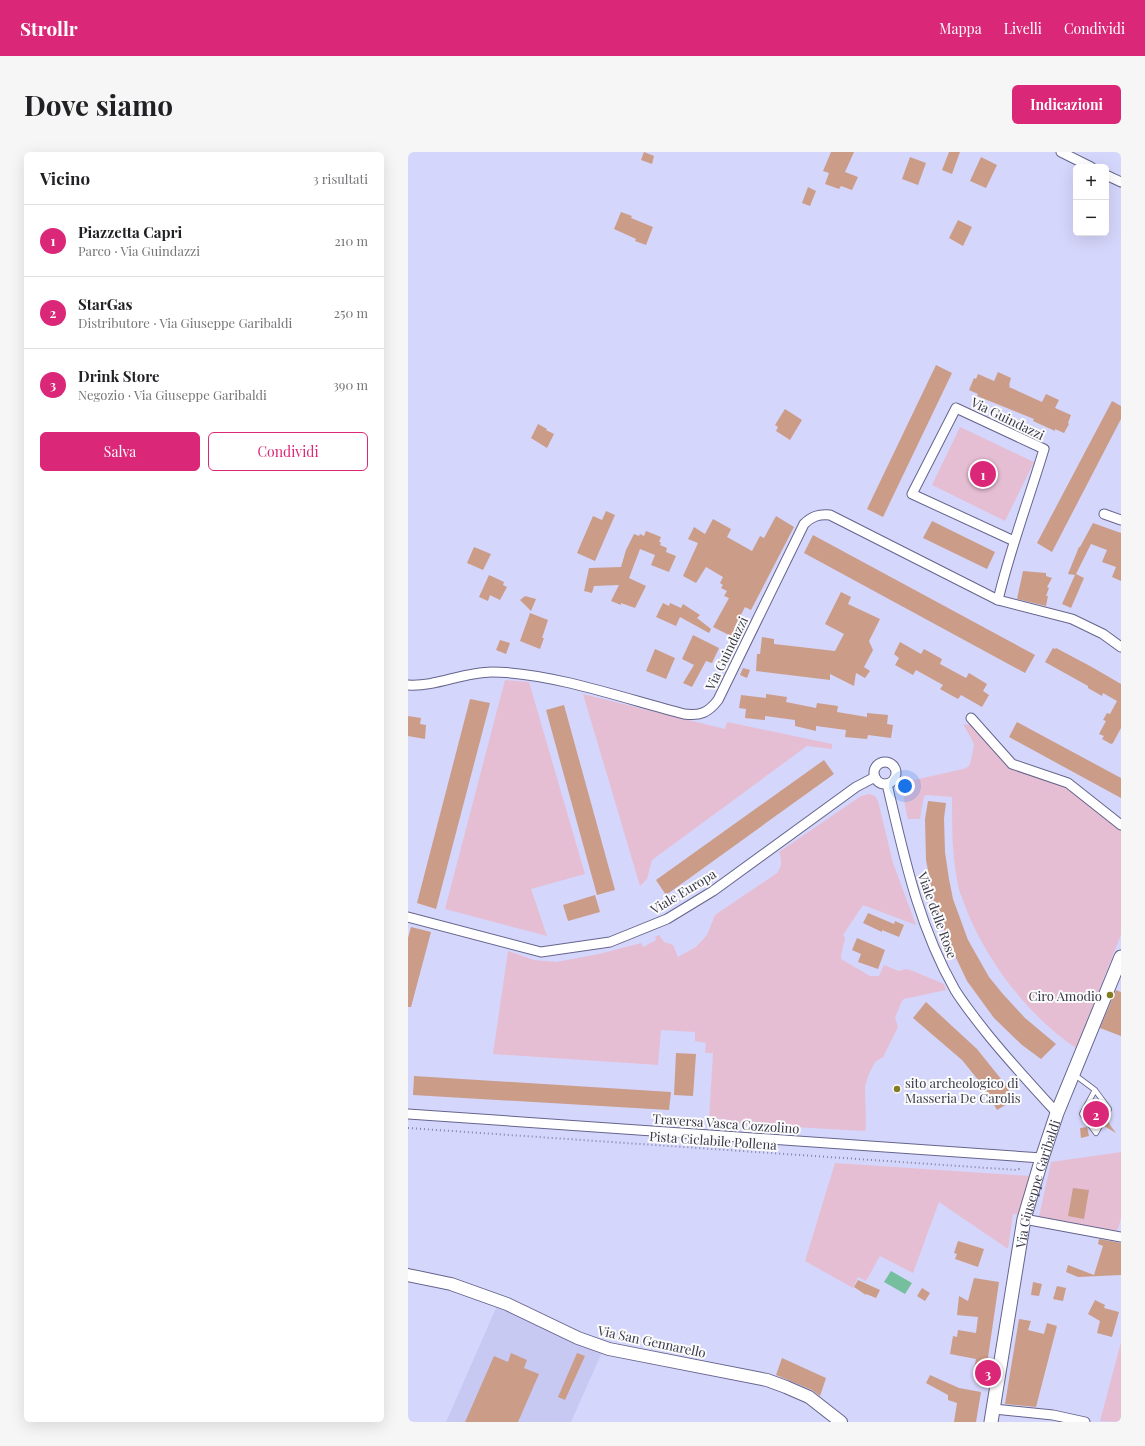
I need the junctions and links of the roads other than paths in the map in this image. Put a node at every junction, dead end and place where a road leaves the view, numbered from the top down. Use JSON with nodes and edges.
{"nodes":[{"id":1,"x":1061,"y":152,"type":"edge"},
{"id":2,"x":1085,"y":164,"type":"edge"},
{"id":3,"x":1109,"y":176,"type":"edge"},
{"id":4,"x":1121,"y":182,"type":"edge"},
{"id":5,"x":1104,"y":514,"type":"dead end"},
{"id":6,"x":1121,"y":520,"type":"edge"},
{"id":7,"x":1014,"y":541,"type":"junction"},
{"id":8,"x":998,"y":600,"type":"junction"},
{"id":9,"x":1121,"y":647,"type":"edge"},
{"id":10,"x":408,"y":685,"type":"edge"},
{"id":11,"x":971,"y":718,"type":"dead end"},
{"id":12,"x":875,"y":777,"type":"junction"},
{"id":13,"x":887,"y":784,"type":"junction"},
{"id":14,"x":1121,"y":825,"type":"edge"},
{"id":15,"x":408,"y":917,"type":"edge"},
{"id":16,"x":1121,"y":957,"type":"edge"},
{"id":17,"x":1074,"y":1074,"type":"junction"},
{"id":18,"x":1094,"y":1090,"type":"junction"},
{"id":19,"x":1057,"y":1113,"type":"junction"},
{"id":20,"x":408,"y":1114,"type":"edge"},
{"id":21,"x":1042,"y":1158,"type":"junction"},
{"id":22,"x":1024,"y":1219,"type":"junction"},
{"id":23,"x":1121,"y":1237,"type":"edge"},
{"id":24,"x":408,"y":1274,"type":"edge"},
{"id":25,"x":994,"y":1409,"type":"junction"},
{"id":26,"x":1047,"y":1418,"type":"edge"},
{"id":27,"x":841,"y":1422,"type":"edge"},
{"id":28,"x":992,"y":1422,"type":"edge"},
{"id":29,"x":1085,"y":1422,"type":"edge"}],
"edges":[{"from":1,"to":2,"type":"street"},
{"from":3,"to":4,"type":"street"},
{"from":5,"to":6,"type":"street"},
{"from":7,"to":7,"type":"street","name":"Via Guindazzi"},
{"from":7,"to":8,"type":"street","name":"Via Guindazzi"},
{"from":8,"to":9,"type":"street","name":"Via Guindazzi"},
{"from":8,"to":10,"type":"street","name":"Via Guindazzi"},
{"from":11,"to":14,"type":"street"},
{"from":12,"to":13,"type":"street"},
{"from":12,"to":13,"type":"street"},
{"from":12,"to":15,"type":"street","name":"Viale Europa"},
{"from":13,"to":19,"type":"street","name":"Viale delle Rose"},
{"from":16,"to":17,"type":"main road","name":"Via Giuseppe Garibaldi"},
{"from":17,"to":18,"type":"lane"},
{"from":17,"to":19,"type":"main road","name":"Via Giuseppe Garibaldi"},
{"from":18,"to":18,"type":"lane"},
{"from":19,"to":21,"type":"main road","name":"Via Giuseppe Garibaldi"},
{"from":20,"to":21,"type":"street","name":"Traversa Vasca Cozzolino"},
{"from":21,"to":22,"type":"main road","name":"Via Giuseppe Garibaldi"},
{"from":22,"to":23,"type":"street"},
{"from":22,"to":25,"type":"main road","name":"Via Giuseppe Garibaldi"},
{"from":24,"to":27,"type":"street","name":"Via San Gennarello"},
{"from":25,"to":26,"type":"street"},
{"from":25,"to":28,"type":"main road","name":"Via Giuseppe Garibaldi"},
{"from":26,"to":29,"type":"street"}]}
